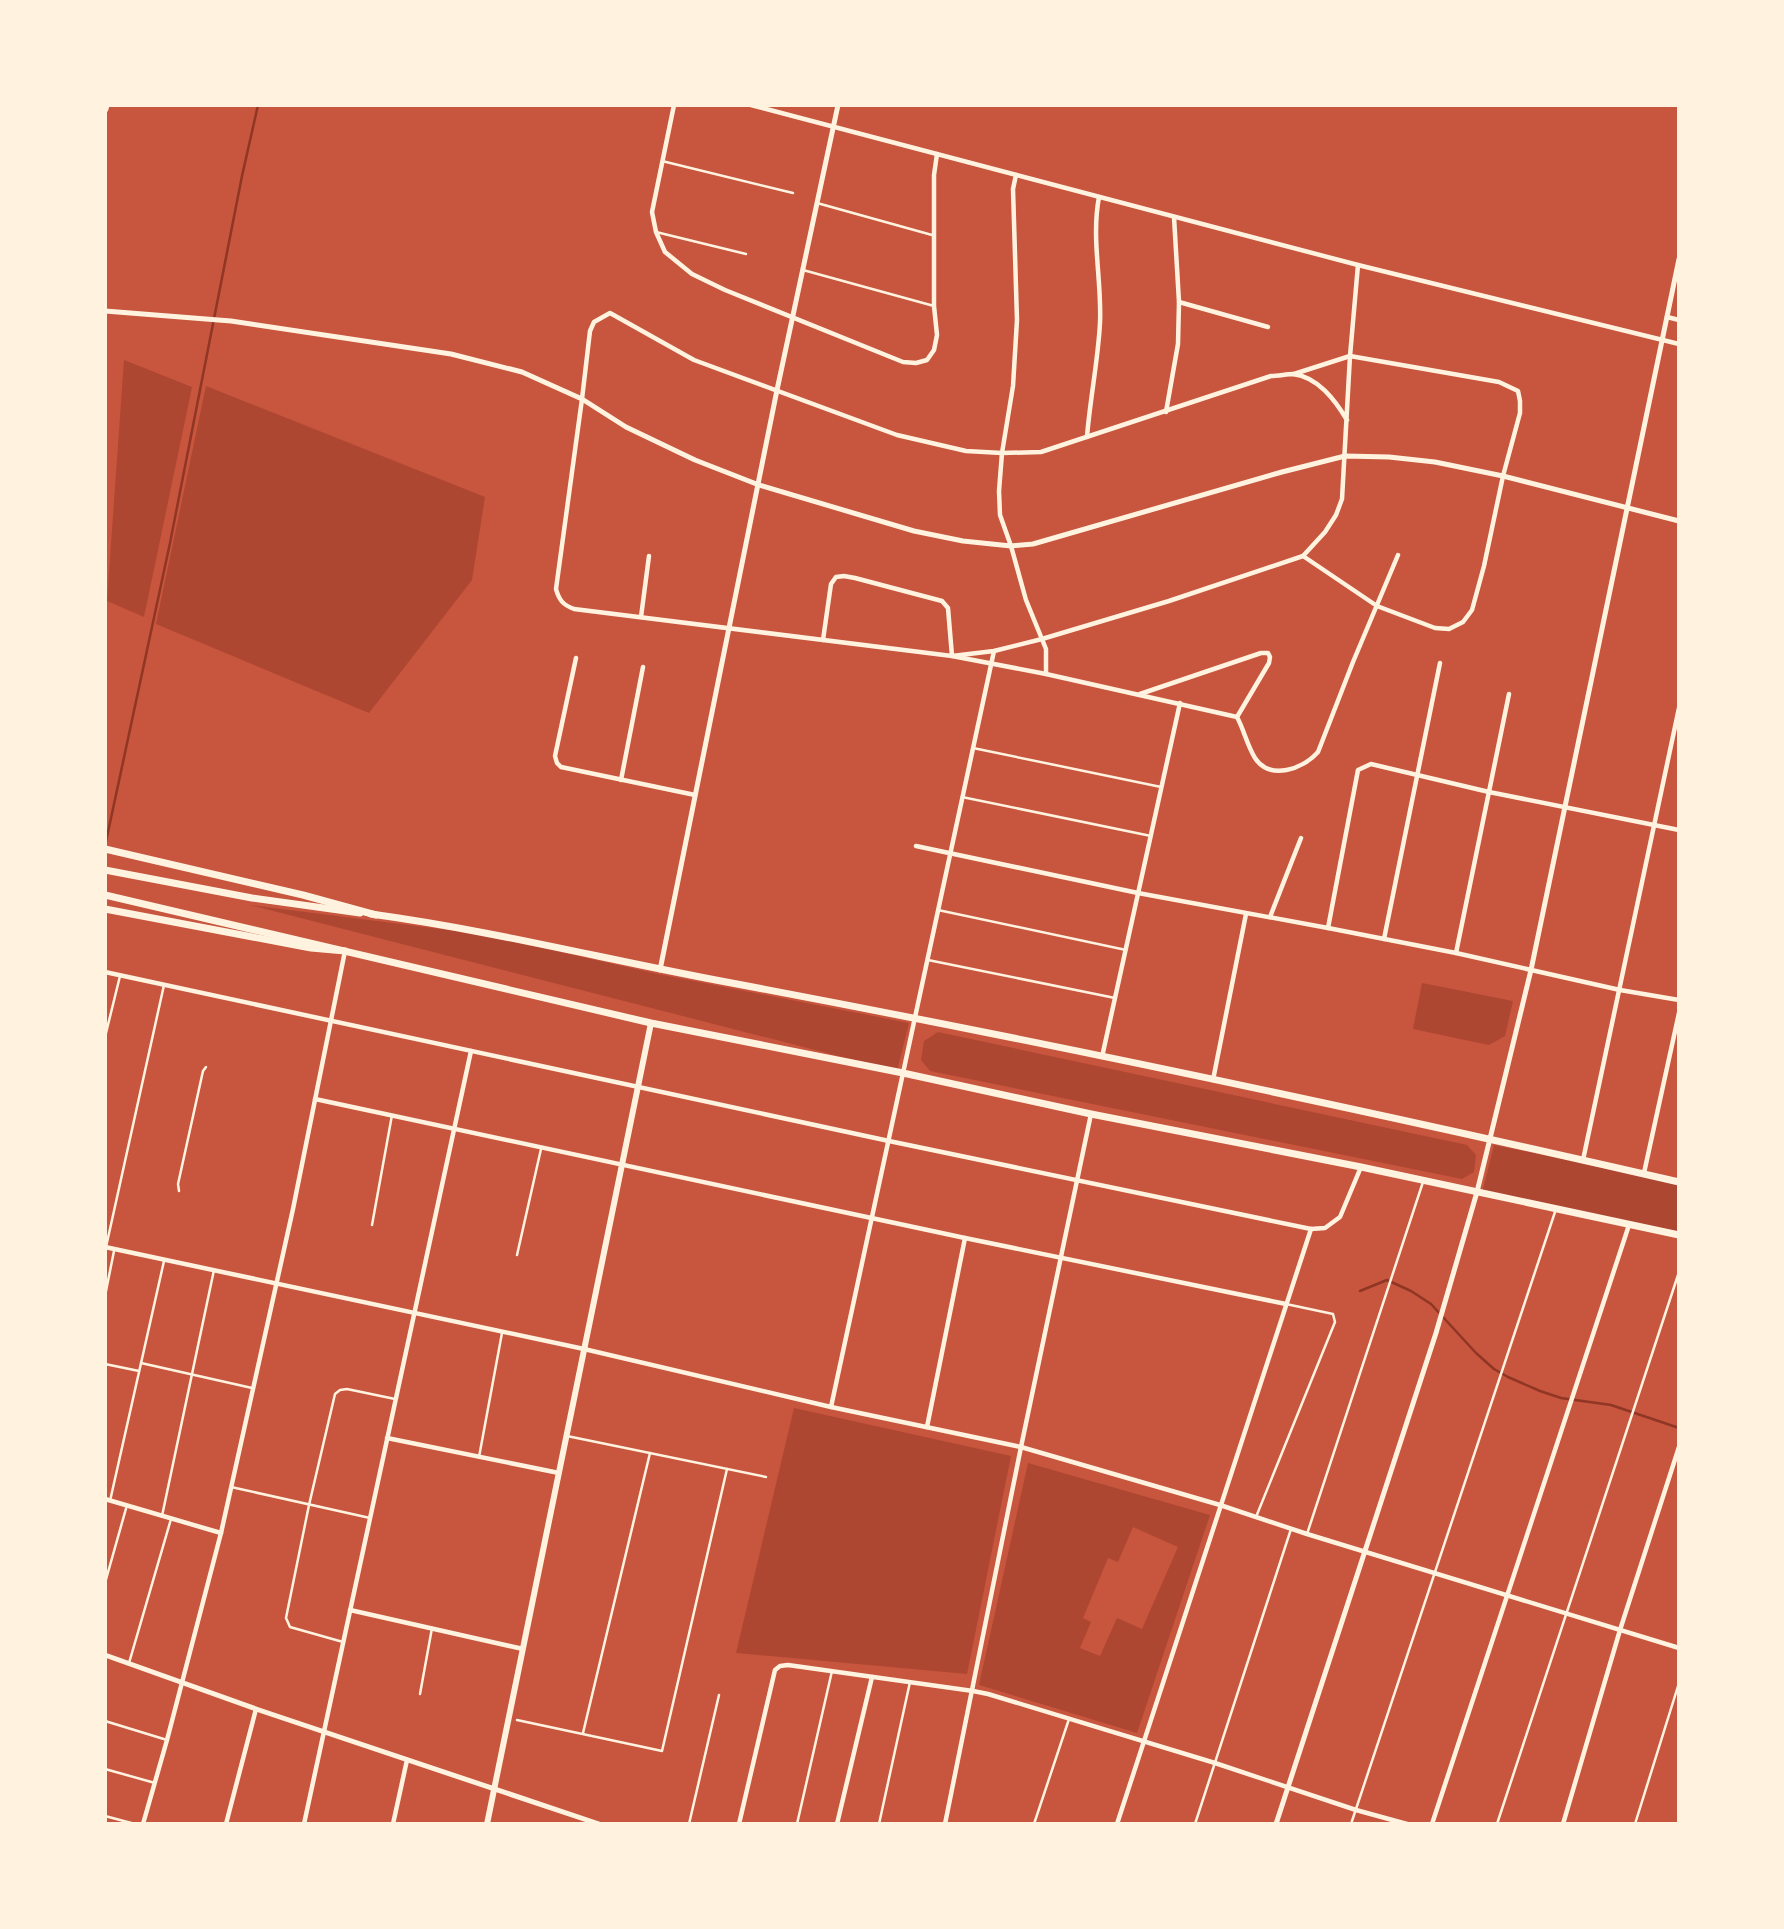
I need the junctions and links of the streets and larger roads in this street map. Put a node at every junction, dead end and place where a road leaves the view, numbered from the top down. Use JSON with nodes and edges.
{"nodes":[{"id":1,"x":674,"y":105,"type":"edge"},
{"id":2,"x":751,"y":105,"type":"edge"},
{"id":3,"x":838,"y":105,"type":"edge"},
{"id":4,"x":834,"y":126,"type":"junction"},
{"id":5,"x":937,"y":154,"type":"junction"},
{"id":6,"x":1016,"y":175,"type":"junction"},
{"id":7,"x":1099,"y":197,"type":"junction"},
{"id":8,"x":1174,"y":217,"type":"junction"},
{"id":9,"x":1679,"y":259,"type":"edge"},
{"id":10,"x":1358,"y":265,"type":"junction"},
{"id":11,"x":1179,"y":302,"type":"junction"},
{"id":12,"x":105,"y":311,"type":"edge"},
{"id":13,"x":1667,"y":317,"type":"junction"},
{"id":14,"x":793,"y":319,"type":"junction"},
{"id":15,"x":1679,"y":320,"type":"edge"},
{"id":16,"x":1268,"y":327,"type":"dead end"},
{"id":17,"x":1661,"y":339,"type":"junction"},
{"id":18,"x":1679,"y":344,"type":"edge"},
{"id":19,"x":1350,"y":356,"type":"junction"},
{"id":20,"x":1294,"y":374,"type":"junction"},
{"id":21,"x":777,"y":390,"type":"junction"},
{"id":22,"x":582,"y":399,"type":"junction"},
{"id":23,"x":1166,"y":412,"type":"junction"},
{"id":24,"x":1346,"y":420,"type":"junction"},
{"id":25,"x":1087,"y":437,"type":"junction"},
{"id":26,"x":1002,"y":453,"type":"junction"},
{"id":27,"x":1345,"y":456,"type":"junction"},
{"id":28,"x":1503,"y":476,"type":"junction"},
{"id":29,"x":759,"y":485,"type":"junction"},
{"id":30,"x":1628,"y":508,"type":"junction"},
{"id":31,"x":1679,"y":521,"type":"edge"},
{"id":32,"x":1012,"y":546,"type":"junction"},
{"id":33,"x":1303,"y":555,"type":"junction"},
{"id":34,"x":1398,"y":555,"type":"dead end"},
{"id":35,"x":649,"y":556,"type":"dead end"},
{"id":36,"x":1377,"y":606,"type":"junction"},
{"id":37,"x":641,"y":617,"type":"junction"},
{"id":38,"x":729,"y":628,"type":"junction"},
{"id":39,"x":1042,"y":639,"type":"junction"},
{"id":40,"x":823,"y":640,"type":"junction"},
{"id":41,"x":994,"y":651,"type":"junction"},
{"id":42,"x":952,"y":656,"type":"junction"},
{"id":43,"x":576,"y":658,"type":"dead end"},
{"id":44,"x":991,"y":663,"type":"junction"},
{"id":45,"x":1440,"y":663,"type":"dead end"},
{"id":46,"x":643,"y":667,"type":"dead end"},
{"id":47,"x":1046,"y":674,"type":"junction"},
{"id":48,"x":1138,"y":694,"type":"junction"},
{"id":49,"x":1509,"y":694,"type":"dead end"},
{"id":50,"x":1180,"y":703,"type":"junction"},
{"id":51,"x":1679,"y":708,"type":"edge"},
{"id":52,"x":1237,"y":717,"type":"junction"},
{"id":53,"x":1416,"y":774,"type":"junction"},
{"id":54,"x":621,"y":779,"type":"junction"},
{"id":55,"x":1489,"y":792,"type":"junction"},
{"id":56,"x":695,"y":794,"type":"junction"},
{"id":57,"x":1565,"y":807,"type":"junction"},
{"id":58,"x":1654,"y":825,"type":"junction"},
{"id":59,"x":1679,"y":830,"type":"edge"},
{"id":60,"x":1301,"y":838,"type":"dead end"},
{"id":61,"x":916,"y":846,"type":"dead end"},
{"id":62,"x":105,"y":849,"type":"edge"},
{"id":63,"x":950,"y":854,"type":"junction"},
{"id":64,"x":105,"y":870,"type":"edge"},
{"id":65,"x":1138,"y":893,"type":"junction"},
{"id":66,"x":105,"y":895,"type":"edge"},
{"id":67,"x":105,"y":909,"type":"edge"},
{"id":68,"x":1246,"y":914,"type":"junction"},
{"id":69,"x":376,"y":915,"type":"junction"},
{"id":70,"x":1270,"y":917,"type":"junction"},
{"id":71,"x":1328,"y":928,"type":"junction"},
{"id":72,"x":1384,"y":939,"type":"junction"},
{"id":73,"x":345,"y":951,"type":"junction"},
{"id":74,"x":1456,"y":953,"type":"junction"},
{"id":75,"x":660,"y":970,"type":"junction"},
{"id":76,"x":1531,"y":970,"type":"junction"},
{"id":77,"x":105,"y":972,"type":"edge"},
{"id":78,"x":1620,"y":990,"type":"junction"},
{"id":79,"x":1679,"y":1000,"type":"edge"},
{"id":80,"x":1679,"y":1013,"type":"edge"},
{"id":81,"x":915,"y":1018,"type":"junction"},
{"id":82,"x":331,"y":1020,"type":"junction"},
{"id":83,"x":651,"y":1023,"type":"junction"},
{"id":84,"x":471,"y":1051,"type":"junction"},
{"id":85,"x":1102,"y":1057,"type":"junction"},
{"id":86,"x":903,"y":1073,"type":"junction"},
{"id":87,"x":1213,"y":1080,"type":"junction"},
{"id":88,"x":638,"y":1087,"type":"junction"},
{"id":89,"x":315,"y":1099,"type":"junction"},
{"id":90,"x":1091,"y":1114,"type":"junction"},
{"id":91,"x":455,"y":1128,"type":"junction"},
{"id":92,"x":1490,"y":1139,"type":"junction"},
{"id":93,"x":889,"y":1141,"type":"junction"},
{"id":94,"x":1583,"y":1160,"type":"junction"},
{"id":95,"x":622,"y":1164,"type":"junction"},
{"id":96,"x":1361,"y":1167,"type":"junction"},
{"id":97,"x":1644,"y":1174,"type":"junction"},
{"id":98,"x":1077,"y":1180,"type":"junction"},
{"id":99,"x":1679,"y":1182,"type":"edge"},
{"id":100,"x":1477,"y":1192,"type":"junction"},
{"id":101,"x":872,"y":1218,"type":"junction"},
{"id":102,"x":1629,"y":1225,"type":"junction"},
{"id":103,"x":1311,"y":1228,"type":"junction"},
{"id":104,"x":1679,"y":1235,"type":"edge"},
{"id":105,"x":965,"y":1238,"type":"junction"},
{"id":106,"x":105,"y":1247,"type":"edge"},
{"id":107,"x":1062,"y":1258,"type":"junction"},
{"id":108,"x":276,"y":1283,"type":"junction"},
{"id":109,"x":1286,"y":1304,"type":"junction"},
{"id":110,"x":415,"y":1313,"type":"junction"},
{"id":111,"x":584,"y":1349,"type":"junction"},
{"id":112,"x":831,"y":1407,"type":"junction"},
{"id":113,"x":927,"y":1427,"type":"junction"},
{"id":114,"x":387,"y":1438,"type":"junction"},
{"id":115,"x":1021,"y":1447,"type":"junction"},
{"id":116,"x":1679,"y":1447,"type":"edge"},
{"id":117,"x":559,"y":1473,"type":"junction"},
{"id":118,"x":107,"y":1500,"type":"edge"},
{"id":119,"x":1220,"y":1505,"type":"junction"},
{"id":120,"x":221,"y":1533,"type":"junction"},
{"id":121,"x":1364,"y":1552,"type":"junction"},
{"id":122,"x":1508,"y":1595,"type":"junction"},
{"id":123,"x":350,"y":1610,"type":"junction"},
{"id":124,"x":1620,"y":1630,"type":"junction"},
{"id":125,"x":1679,"y":1648,"type":"edge"},
{"id":126,"x":523,"y":1649,"type":"junction"},
{"id":127,"x":105,"y":1655,"type":"edge"},
{"id":128,"x":872,"y":1677,"type":"junction"},
{"id":129,"x":182,"y":1682,"type":"junction"},
{"id":130,"x":973,"y":1690,"type":"junction"},
{"id":131,"x":256,"y":1709,"type":"junction"},
{"id":132,"x":324,"y":1732,"type":"junction"},
{"id":133,"x":1143,"y":1741,"type":"junction"},
{"id":134,"x":407,"y":1759,"type":"junction"},
{"id":135,"x":1288,"y":1787,"type":"junction"},
{"id":136,"x":494,"y":1789,"type":"junction"},
{"id":137,"x":143,"y":1824,"type":"edge"},
{"id":138,"x":226,"y":1824,"type":"edge"},
{"id":139,"x":304,"y":1824,"type":"edge"},
{"id":140,"x":393,"y":1824,"type":"edge"},
{"id":141,"x":487,"y":1824,"type":"edge"},
{"id":142,"x":599,"y":1824,"type":"edge"},
{"id":143,"x":739,"y":1824,"type":"edge"},
{"id":144,"x":837,"y":1824,"type":"edge"},
{"id":145,"x":945,"y":1824,"type":"edge"},
{"id":146,"x":1117,"y":1824,"type":"edge"},
{"id":147,"x":1276,"y":1824,"type":"edge"},
{"id":148,"x":1407,"y":1824,"type":"edge"},
{"id":149,"x":1432,"y":1824,"type":"edge"},
{"id":150,"x":1563,"y":1824,"type":"edge"}],
"edges":[{"from":1,"to":14,"type":"street"},
{"from":2,"to":4,"type":"street"},
{"from":3,"to":4,"type":"street"},
{"from":4,"to":5,"type":"street"},
{"from":4,"to":14,"type":"street"},
{"from":5,"to":6,"type":"street"},
{"from":5,"to":14,"type":"street"},
{"from":6,"to":7,"type":"street"},
{"from":6,"to":26,"type":"street"},
{"from":7,"to":8,"type":"street"},
{"from":7,"to":25,"type":"street"},
{"from":8,"to":10,"type":"street"},
{"from":8,"to":11,"type":"street"},
{"from":9,"to":13,"type":"street"},
{"from":10,"to":17,"type":"street"},
{"from":10,"to":19,"type":"street"},
{"from":11,"to":16,"type":"street"},
{"from":11,"to":23,"type":"street"},
{"from":12,"to":22,"type":"street"},
{"from":13,"to":15,"type":"street"},
{"from":13,"to":17,"type":"street"},
{"from":14,"to":21,"type":"street"},
{"from":17,"to":18,"type":"street"},
{"from":17,"to":30,"type":"street"},
{"from":19,"to":20,"type":"street"},
{"from":19,"to":24,"type":"street"},
{"from":19,"to":28,"type":"street"},
{"from":20,"to":23,"type":"street"},
{"from":20,"to":24,"type":"street"},
{"from":21,"to":22,"type":"street"},
{"from":21,"to":26,"type":"street"},
{"from":21,"to":29,"type":"street"},
{"from":22,"to":29,"type":"street"},
{"from":22,"to":37,"type":"street"},
{"from":23,"to":25,"type":"street"},
{"from":24,"to":27,"type":"street"},
{"from":25,"to":26,"type":"street"},
{"from":26,"to":32,"type":"street"},
{"from":27,"to":28,"type":"street"},
{"from":27,"to":32,"type":"street"},
{"from":27,"to":33,"type":"street"},
{"from":28,"to":30,"type":"street"},
{"from":28,"to":36,"type":"street"},
{"from":29,"to":32,"type":"street"},
{"from":29,"to":38,"type":"street"},
{"from":30,"to":31,"type":"street"},
{"from":30,"to":57,"type":"street"},
{"from":32,"to":39,"type":"street"},
{"from":33,"to":36,"type":"street"},
{"from":33,"to":39,"type":"street"},
{"from":34,"to":36,"type":"street"},
{"from":35,"to":37,"type":"street"},
{"from":36,"to":52,"type":"street"},
{"from":37,"to":38,"type":"street"},
{"from":38,"to":40,"type":"street"},
{"from":38,"to":56,"type":"street"},
{"from":39,"to":41,"type":"street"},
{"from":39,"to":47,"type":"street"},
{"from":40,"to":42,"type":"street"},
{"from":40,"to":42,"type":"street"},
{"from":41,"to":42,"type":"street"},
{"from":41,"to":44,"type":"street"},
{"from":42,"to":44,"type":"street"},
{"from":43,"to":54,"type":"street"},
{"from":44,"to":47,"type":"street"},
{"from":44,"to":63,"type":"street"},
{"from":45,"to":53,"type":"street"},
{"from":46,"to":54,"type":"street"},
{"from":47,"to":48,"type":"street"},
{"from":48,"to":50,"type":"street"},
{"from":48,"to":52,"type":"street"},
{"from":49,"to":55,"type":"street"},
{"from":50,"to":52,"type":"street"},
{"from":50,"to":65,"type":"street"},
{"from":51,"to":58,"type":"street"},
{"from":53,"to":55,"type":"street"},
{"from":53,"to":71,"type":"street"},
{"from":53,"to":72,"type":"street"},
{"from":54,"to":56,"type":"street"},
{"from":55,"to":57,"type":"street"},
{"from":55,"to":74,"type":"street"},
{"from":56,"to":75,"type":"street"},
{"from":57,"to":58,"type":"street"},
{"from":57,"to":76,"type":"street"},
{"from":58,"to":59,"type":"street"},
{"from":58,"to":78,"type":"street"},
{"from":60,"to":70,"type":"street"},
{"from":61,"to":63,"type":"street"},
{"from":62,"to":69,"type":"main road"},
{"from":63,"to":65,"type":"street"},
{"from":63,"to":81,"type":"street"},
{"from":64,"to":69,"type":"main road"},
{"from":65,"to":68,"type":"street"},
{"from":65,"to":85,"type":"street"},
{"from":66,"to":73,"type":"main road"},
{"from":67,"to":73,"type":"main road"},
{"from":68,"to":70,"type":"street"},
{"from":68,"to":87,"type":"street"},
{"from":69,"to":75,"type":"main road"},
{"from":70,"to":71,"type":"street"},
{"from":71,"to":72,"type":"street"},
{"from":72,"to":74,"type":"street"},
{"from":73,"to":82,"type":"street"},
{"from":73,"to":83,"type":"main road"},
{"from":74,"to":76,"type":"street"},
{"from":75,"to":81,"type":"main road"},
{"from":76,"to":78,"type":"street"},
{"from":76,"to":92,"type":"street"},
{"from":77,"to":82,"type":"street"},
{"from":78,"to":79,"type":"street"},
{"from":78,"to":94,"type":"street"},
{"from":80,"to":97,"type":"street"},
{"from":81,"to":85,"type":"main road"},
{"from":81,"to":86,"type":"street"},
{"from":82,"to":84,"type":"street"},
{"from":82,"to":89,"type":"street"},
{"from":83,"to":86,"type":"main road"},
{"from":83,"to":88,"type":"main road"},
{"from":84,"to":88,"type":"street"},
{"from":84,"to":91,"type":"street"},
{"from":85,"to":87,"type":"main road"},
{"from":86,"to":90,"type":"main road"},
{"from":86,"to":93,"type":"street"},
{"from":87,"to":92,"type":"main road"},
{"from":88,"to":93,"type":"street"},
{"from":88,"to":95,"type":"main road"},
{"from":89,"to":91,"type":"street"},
{"from":89,"to":108,"type":"street"},
{"from":90,"to":96,"type":"main road"},
{"from":90,"to":98,"type":"street"},
{"from":91,"to":95,"type":"street"},
{"from":91,"to":110,"type":"street"},
{"from":92,"to":94,"type":"main road"},
{"from":92,"to":100,"type":"street"},
{"from":93,"to":98,"type":"street"},
{"from":93,"to":101,"type":"street"},
{"from":94,"to":97,"type":"main road"},
{"from":95,"to":101,"type":"street"},
{"from":95,"to":111,"type":"main road"},
{"from":96,"to":100,"type":"main road"},
{"from":96,"to":103,"type":"street"},
{"from":97,"to":99,"type":"main road"},
{"from":98,"to":103,"type":"street"},
{"from":98,"to":107,"type":"street"},
{"from":100,"to":102,"type":"main road"},
{"from":100,"to":121,"type":"street"},
{"from":101,"to":105,"type":"street"},
{"from":101,"to":112,"type":"street"},
{"from":102,"to":104,"type":"main road"},
{"from":102,"to":122,"type":"street"},
{"from":103,"to":109,"type":"street"},
{"from":105,"to":107,"type":"street"},
{"from":105,"to":113,"type":"street"},
{"from":106,"to":108,"type":"street"},
{"from":107,"to":109,"type":"street"},
{"from":107,"to":115,"type":"street"},
{"from":108,"to":110,"type":"street"},
{"from":108,"to":120,"type":"street"},
{"from":109,"to":119,"type":"street"},
{"from":110,"to":111,"type":"street"},
{"from":110,"to":114,"type":"street"},
{"from":111,"to":112,"type":"street"},
{"from":111,"to":117,"type":"main road"},
{"from":112,"to":113,"type":"street"},
{"from":113,"to":115,"type":"street"},
{"from":114,"to":117,"type":"street"},
{"from":114,"to":123,"type":"street"},
{"from":115,"to":119,"type":"street"},
{"from":115,"to":130,"type":"street"},
{"from":116,"to":124,"type":"street"},
{"from":117,"to":126,"type":"main road"},
{"from":118,"to":120,"type":"street"},
{"from":119,"to":121,"type":"street"},
{"from":119,"to":133,"type":"street"},
{"from":120,"to":129,"type":"street"},
{"from":121,"to":122,"type":"street"},
{"from":121,"to":135,"type":"street"},
{"from":122,"to":124,"type":"street"},
{"from":122,"to":149,"type":"street"},
{"from":123,"to":126,"type":"street"},
{"from":123,"to":132,"type":"street"},
{"from":124,"to":125,"type":"street"},
{"from":124,"to":150,"type":"street"},
{"from":126,"to":136,"type":"main road"},
{"from":127,"to":129,"type":"street"},
{"from":128,"to":130,"type":"street"},
{"from":128,"to":143,"type":"street"},
{"from":128,"to":144,"type":"street"},
{"from":129,"to":131,"type":"street"},
{"from":129,"to":137,"type":"street"},
{"from":130,"to":133,"type":"street"},
{"from":130,"to":145,"type":"street"},
{"from":131,"to":132,"type":"street"},
{"from":131,"to":138,"type":"street"},
{"from":132,"to":134,"type":"street"},
{"from":132,"to":139,"type":"street"},
{"from":133,"to":135,"type":"street"},
{"from":133,"to":146,"type":"street"},
{"from":134,"to":136,"type":"street"},
{"from":134,"to":140,"type":"street"},
{"from":135,"to":147,"type":"street"},
{"from":135,"to":148,"type":"street"},
{"from":136,"to":141,"type":"main road"},
{"from":136,"to":142,"type":"street"}]}
